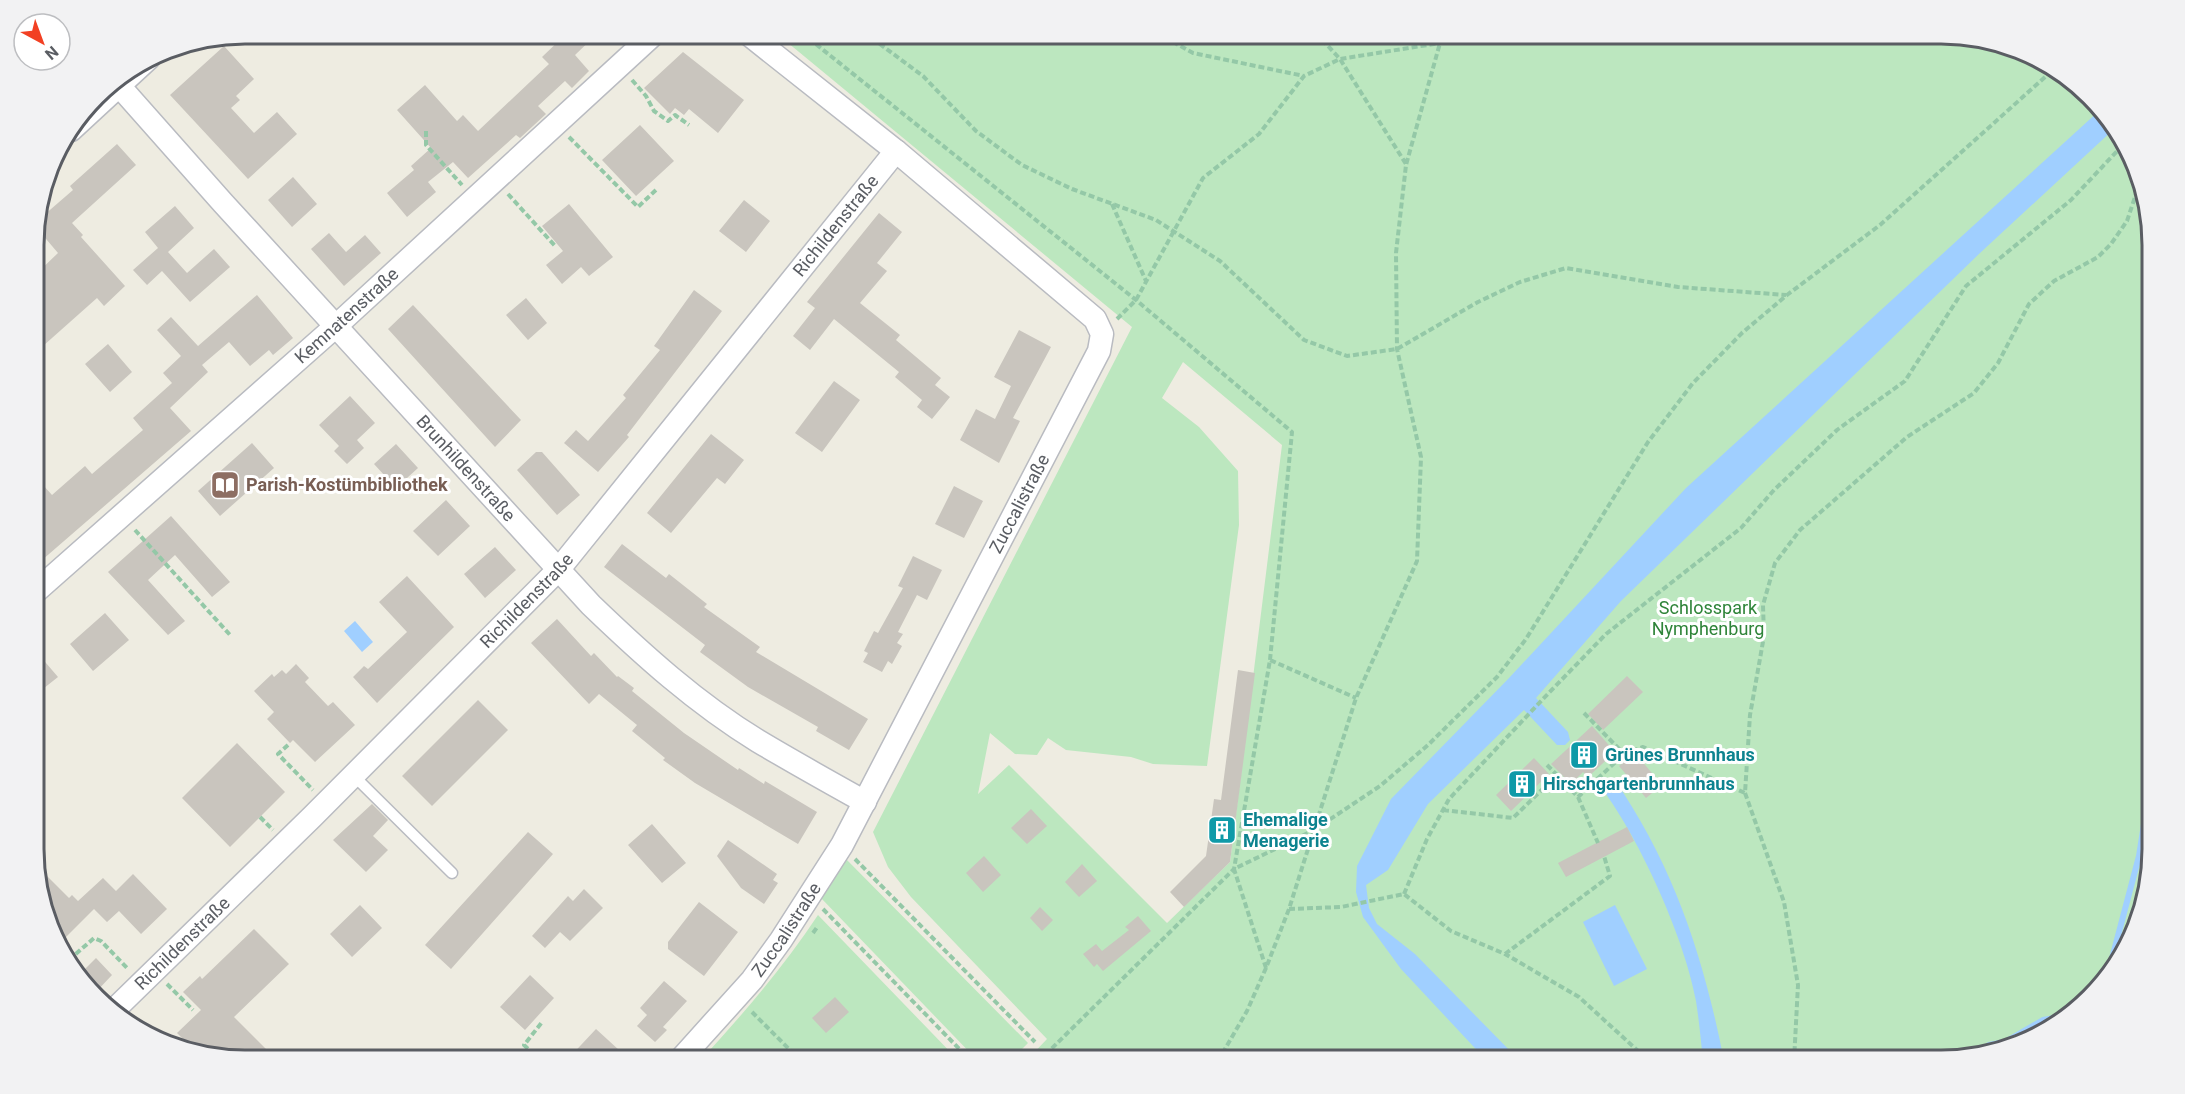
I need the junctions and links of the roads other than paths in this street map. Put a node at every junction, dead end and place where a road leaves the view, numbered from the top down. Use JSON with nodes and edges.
{"nodes":[{"id":1,"x":643,"y":44,"type":"edge"},
{"id":2,"x":761,"y":44,"type":"edge"},
{"id":3,"x":120,"y":87,"type":"edge"},
{"id":4,"x":896,"y":151,"type":"junction"},
{"id":5,"x":336,"y":326,"type":"junction"},
{"id":6,"x":559,"y":569,"type":"junction"},
{"id":7,"x":44,"y":584,"type":"edge"},
{"id":8,"x":354,"y":776,"type":"junction"},
{"id":9,"x":865,"y":802,"type":"junction"},
{"id":10,"x":452,"y":873,"type":"dead end"},
{"id":11,"x":118,"y":1006,"type":"edge"},
{"id":12,"x":689,"y":1050,"type":"edge"}],
"edges":[{"from":1,"to":5,"type":"street","name":"Kemnatenstraße"},
{"from":2,"to":4,"type":"street"},
{"from":3,"to":5,"type":"street","name":"Brunhildenstraße"},
{"from":4,"to":6,"type":"street","name":"Richildenstraße"},
{"from":4,"to":9,"type":"street","name":"Zuccalistraße"},
{"from":5,"to":6,"type":"street","name":"Brunhildenstraße"},
{"from":5,"to":7,"type":"street","name":"Kemnatenstraße"},
{"from":6,"to":8,"type":"street","name":"Richildenstraße"},
{"from":6,"to":9,"type":"street","name":"Brunhildenstraße"},
{"from":8,"to":10,"type":"lane"},
{"from":8,"to":11,"type":"street","name":"Richildenstraße"},
{"from":9,"to":12,"type":"street","name":"Zuccalistraße"}]}
